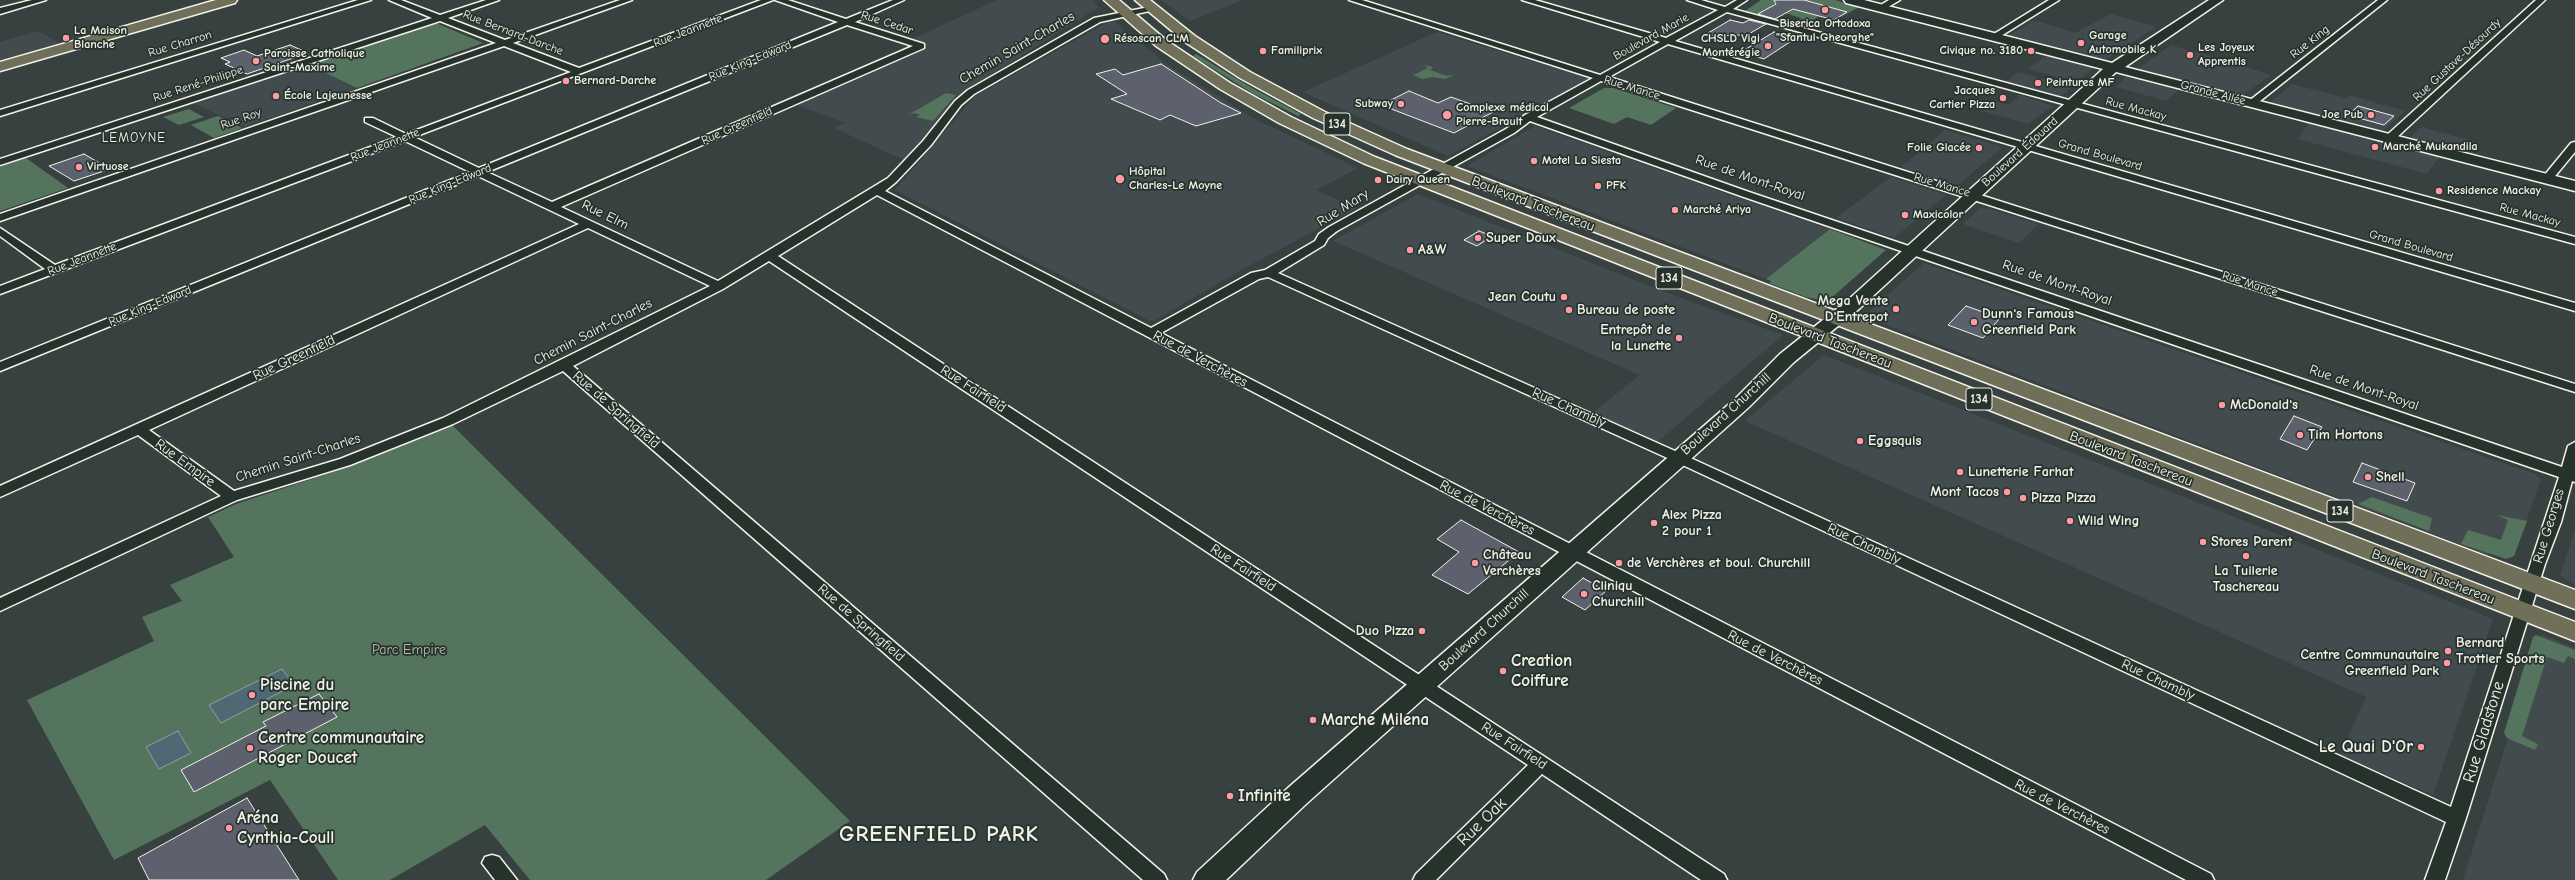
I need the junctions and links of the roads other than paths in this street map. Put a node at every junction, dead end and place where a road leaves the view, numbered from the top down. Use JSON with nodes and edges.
{"nodes":[{"id":1,"x":42,"y":0,"type":"edge"},
{"id":2,"x":230,"y":0,"type":"edge"},
{"id":3,"x":367,"y":0,"type":"edge"},
{"id":4,"x":393,"y":0,"type":"edge"},
{"id":5,"x":496,"y":0,"type":"edge"},
{"id":6,"x":628,"y":0,"type":"edge"},
{"id":7,"x":769,"y":0,"type":"edge"},
{"id":8,"x":779,"y":0,"type":"edge"},
{"id":9,"x":900,"y":0,"type":"edge"},
{"id":10,"x":1111,"y":0,"type":"edge"},
{"id":11,"x":1353,"y":0,"type":"edge"},
{"id":12,"x":1526,"y":0,"type":"edge"},
{"id":13,"x":1691,"y":0,"type":"edge"},
{"id":14,"x":1743,"y":0,"type":"edge"},
{"id":15,"x":1850,"y":0,"type":"edge"},
{"id":16,"x":1896,"y":0,"type":"edge"},
{"id":17,"x":2055,"y":0,"type":"edge"},
{"id":18,"x":2217,"y":0,"type":"edge"},
{"id":19,"x":2383,"y":0,"type":"edge"},
{"id":20,"x":2541,"y":0,"type":"edge"},
{"id":21,"x":1147,"y":4,"type":"edge"},
{"id":22,"x":1880,"y":8,"type":"junction"},
{"id":23,"x":1726,"y":10,"type":"junction"},
{"id":24,"x":0,"y":11,"type":"edge"},
{"id":25,"x":1125,"y":13,"type":"junction"},
{"id":26,"x":440,"y":18,"type":"junction"},
{"id":27,"x":846,"y":22,"type":"junction"},
{"id":28,"x":1993,"y":37,"type":"junction"},
{"id":29,"x":1666,"y":41,"type":"junction"},
{"id":30,"x":503,"y":43,"type":"junction"},
{"id":31,"x":920,"y":46,"type":"joint"},
{"id":32,"x":0,"y":67,"type":"edge"},
{"id":33,"x":2114,"y":67,"type":"junction"},
{"id":34,"x":580,"y":72,"type":"junction"},
{"id":35,"x":1600,"y":78,"type":"junction"},
{"id":36,"x":2252,"y":103,"type":"junction"},
{"id":37,"x":2072,"y":105,"type":"junction"},
{"id":38,"x":0,"y":112,"type":"edge"},
{"id":39,"x":1529,"y":117,"type":"junction"},
{"id":40,"x":369,"y":120,"type":"dead end"},
{"id":41,"x":407,"y":137,"type":"junction"},
{"id":42,"x":2390,"y":138,"type":"junction"},
{"id":43,"x":2575,"y":145,"type":"edge"},
{"id":44,"x":2026,"y":147,"type":"junction"},
{"id":45,"x":0,"y":162,"type":"edge"},
{"id":46,"x":1442,"y":169,"type":"junction"},
{"id":47,"x":478,"y":172,"type":"junction"},
{"id":48,"x":2547,"y":179,"type":"junction"},
{"id":49,"x":1420,"y":181,"type":"junction"},
{"id":50,"x":2575,"y":186,"type":"edge"},
{"id":51,"x":877,"y":191,"type":"junction"},
{"id":52,"x":1973,"y":195,"type":"junction"},
{"id":53,"x":552,"y":206,"type":"junction"},
{"id":54,"x":0,"y":218,"type":"edge"},
{"id":55,"x":588,"y":224,"type":"junction"},
{"id":56,"x":0,"y":231,"type":"edge"},
{"id":57,"x":2575,"y":241,"type":"edge"},
{"id":58,"x":1911,"y":251,"type":"junction"},
{"id":59,"x":770,"y":256,"type":"junction"},
{"id":60,"x":54,"y":270,"type":"junction"},
{"id":61,"x":1269,"y":273,"type":"junction"},
{"id":62,"x":719,"y":286,"type":"junction"},
{"id":63,"x":0,"y":290,"type":"edge"},
{"id":64,"x":2575,"y":308,"type":"edge"},
{"id":65,"x":1836,"y":319,"type":"junction"},
{"id":66,"x":1152,"y":333,"type":"junction"},
{"id":67,"x":1814,"y":335,"type":"junction"},
{"id":68,"x":564,"y":365,"type":"junction"},
{"id":69,"x":0,"y":367,"type":"edge"},
{"id":70,"x":2575,"y":388,"type":"edge"},
{"id":71,"x":139,"y":429,"type":"junction"},
{"id":72,"x":2575,"y":446,"type":"edge"},
{"id":73,"x":1679,"y":458,"type":"junction"},
{"id":74,"x":2570,"y":476,"type":"edge"},
{"id":75,"x":0,"y":492,"type":"edge"},
{"id":76,"x":232,"y":497,"type":"junction"},
{"id":77,"x":1572,"y":552,"type":"junction"},
{"id":78,"x":2531,"y":584,"type":"junction"},
{"id":79,"x":2575,"y":600,"type":"edge"},
{"id":80,"x":0,"y":605,"type":"edge"},
{"id":81,"x":2522,"y":611,"type":"junction"},
{"id":82,"x":2575,"y":632,"type":"edge"},
{"id":83,"x":1422,"y":685,"type":"junction"},
{"id":84,"x":1541,"y":764,"type":"junction"},
{"id":85,"x":2457,"y":818,"type":"junction"},
{"id":86,"x":492,"y":863,"type":"dead end"},
{"id":87,"x":507,"y":880,"type":"edge"},
{"id":88,"x":1157,"y":880,"type":"edge"},
{"id":89,"x":1207,"y":880,"type":"edge"},
{"id":90,"x":1423,"y":880,"type":"edge"},
{"id":91,"x":1717,"y":880,"type":"edge"},
{"id":92,"x":2204,"y":880,"type":"edge"},
{"id":93,"x":2435,"y":880,"type":"edge"}],
"edges":[{"from":1,"to":24,"type":"street"},
{"from":2,"to":32,"type":"main road"},
{"from":3,"to":38,"type":"street","name":"Rue Charron"},
{"from":4,"to":26,"type":"street","name":"Rue Bernard-Darche"},
{"from":5,"to":26,"type":"street","name":"Rue René-Philippe"},
{"from":6,"to":30,"type":"street","name":"Rue Roy"},
{"from":7,"to":34,"type":"street","name":"Rue Jeannette"},
{"from":8,"to":27,"type":"street","name":"Rue Cedar"},
{"from":9,"to":27,"type":"street","name":"Rue King-Edward"},
{"from":10,"to":25,"type":"main road","name":"Boulevard Taschereau","number":"134"},
{"from":11,"to":35,"type":"street","name":"Rue Mance"},
{"from":12,"to":29,"type":"street","name":"Grand Boulevard"},
{"from":13,"to":23,"type":"street","name":"Rue Mackay"},
{"from":14,"to":23,"type":"street","name":"Boulevard Marie"},
{"from":15,"to":22,"type":"street","name":"Grande Allée"},
{"from":16,"to":22,"type":"street"},
{"from":17,"to":28,"type":"street"},
{"from":18,"to":33,"type":"street","name":"Boulevard Édouard"},
{"from":19,"to":36,"type":"street","name":"Rue King"},
{"from":20,"to":42,"type":"street","name":"Rue Gustave-Désourdy"},
{"from":21,"to":25,"type":"street","name":"Chemin Saint-Charles"},
{"from":21,"to":46,"type":"main road","name":"Boulevard Taschereau","number":"134"},
{"from":22,"to":28,"type":"street","name":"Grande Allée"},
{"from":23,"to":29,"type":"street","name":"Boulevard Marie"},
{"from":23,"to":37,"type":"street","name":"Rue Mackay"},
{"from":25,"to":49,"type":"main road","name":"Boulevard Taschereau","number":"134"},
{"from":25,"to":51,"type":"street","name":"Chemin Saint-Charles"},
{"from":26,"to":30,"type":"street","name":"Rue Bernard-Darche"},
{"from":26,"to":45,"type":"street","name":"Rue René-Philippe"},
{"from":27,"to":31,"type":"street","name":"Rue Cedar"},
{"from":27,"to":47,"type":"street","name":"Rue King-Edward"},
{"from":28,"to":33,"type":"street","name":"Grande Allée"},
{"from":29,"to":35,"type":"street","name":"Boulevard Marie"},
{"from":29,"to":44,"type":"street","name":"Grand Boulevard"},
{"from":30,"to":34,"type":"street","name":"Rue Bernard-Darche"},
{"from":30,"to":54,"type":"street","name":"Rue Roy"},
{"from":31,"to":53,"type":"street","name":"Rue Greenfield"},
{"from":33,"to":36,"type":"street","name":"Grande Allée"},
{"from":33,"to":37,"type":"street","name":"Boulevard Édouard"},
{"from":34,"to":41,"type":"street","name":"Rue Jeannette"},
{"from":35,"to":39,"type":"street","name":"Boulevard Marie"},
{"from":35,"to":52,"type":"street","name":"Rue Mance"},
{"from":36,"to":42,"type":"street","name":"Grande Allée"},
{"from":37,"to":44,"type":"street","name":"Boulevard Édouard"},
{"from":37,"to":57,"type":"street","name":"Rue Mackay"},
{"from":39,"to":46,"type":"street","name":"Rue Mary"},
{"from":39,"to":58,"type":"street","name":"Rue de Mont-Royal"},
{"from":40,"to":41,"type":"street","name":"Rue Elm"},
{"from":41,"to":47,"type":"street","name":"Rue Elm"},
{"from":41,"to":60,"type":"street","name":"Rue Jeannette"},
{"from":42,"to":48,"type":"street","name":"Grande Allée"},
{"from":43,"to":48,"type":"street"},
{"from":44,"to":52,"type":"street","name":"Boulevard Édouard"},
{"from":44,"to":64,"type":"street","name":"Grand Boulevard"},
{"from":46,"to":49,"type":"street","name":"Rue Mary"},
{"from":46,"to":65,"type":"main road","name":"Boulevard Taschereau","number":"134"},
{"from":47,"to":53,"type":"street","name":"Rue Elm"},
{"from":47,"to":69,"type":"street","name":"Rue King-Edward"},
{"from":48,"to":50,"type":"street","name":"Grande Allée"},
{"from":49,"to":61,"type":"street","name":"Rue Mary"},
{"from":49,"to":67,"type":"main road","name":"Boulevard Taschereau","number":"134"},
{"from":51,"to":59,"type":"street","name":"Chemin Saint-Charles"},
{"from":51,"to":66,"type":"street","name":"Rue de Verchères"},
{"from":52,"to":58,"type":"street","name":"Boulevard Édouard"},
{"from":52,"to":70,"type":"street","name":"Rue Mance"},
{"from":53,"to":55,"type":"street","name":"Rue Elm"},
{"from":55,"to":62,"type":"street","name":"Rue Elm"},
{"from":55,"to":71,"type":"street","name":"Rue Greenfield"},
{"from":56,"to":60,"type":"street"},
{"from":58,"to":65,"type":"street","name":"Boulevard Édouard"},
{"from":58,"to":74,"type":"street","name":"Rue de Mont-Royal"},
{"from":59,"to":62,"type":"street","name":"Chemin Saint-Charles"},
{"from":59,"to":83,"type":"street","name":"Rue Fairfield"},
{"from":60,"to":63,"type":"street","name":"Rue Jeannette"},
{"from":61,"to":66,"type":"street","name":"Rue Mary"},
{"from":61,"to":73,"type":"street","name":"Rue Chambly"},
{"from":62,"to":68,"type":"street","name":"Chemin Saint-Charles"},
{"from":65,"to":67,"type":"street","name":"Boulevard Churchill"},
{"from":65,"to":78,"type":"main road","name":"Boulevard Taschereau","number":"134"},
{"from":66,"to":77,"type":"street","name":"Rue de Verchères"},
{"from":67,"to":73,"type":"street","name":"Boulevard Churchill"},
{"from":67,"to":81,"type":"main road","name":"Boulevard Taschereau","number":"134"},
{"from":68,"to":76,"type":"street","name":"Chemin Saint-Charles"},
{"from":68,"to":88,"type":"street","name":"Rue de Springfield"},
{"from":71,"to":75,"type":"street","name":"Rue Greenfield"},
{"from":71,"to":76,"type":"street","name":"Rue Empire"},
{"from":72,"to":74,"type":"street","name":"Rue Georges"},
{"from":73,"to":77,"type":"street","name":"Boulevard Churchill"},
{"from":73,"to":85,"type":"street","name":"Rue Chambly"},
{"from":74,"to":78,"type":"street","name":"Rue Georges"},
{"from":76,"to":80,"type":"street","name":"Chemin Saint-Charles"},
{"from":77,"to":83,"type":"street","name":"Boulevard Churchill"},
{"from":77,"to":92,"type":"street","name":"Rue de Verchères"},
{"from":78,"to":79,"type":"main road","name":"Boulevard Taschereau","number":"134"},
{"from":78,"to":81,"type":"street","name":"Rue Gladstone"},
{"from":81,"to":82,"type":"main road","name":"Boulevard Taschereau","number":"134"},
{"from":81,"to":85,"type":"street","name":"Rue Gladstone"},
{"from":83,"to":84,"type":"street","name":"Rue Fairfield"},
{"from":83,"to":89,"type":"street","name":"Boulevard Churchill"},
{"from":84,"to":90,"type":"street","name":"Rue Oak"},
{"from":84,"to":91,"type":"street","name":"Rue Fairfield"},
{"from":85,"to":93,"type":"street","name":"Rue Gladstone"},
{"from":86,"to":87,"type":"street"}]}
